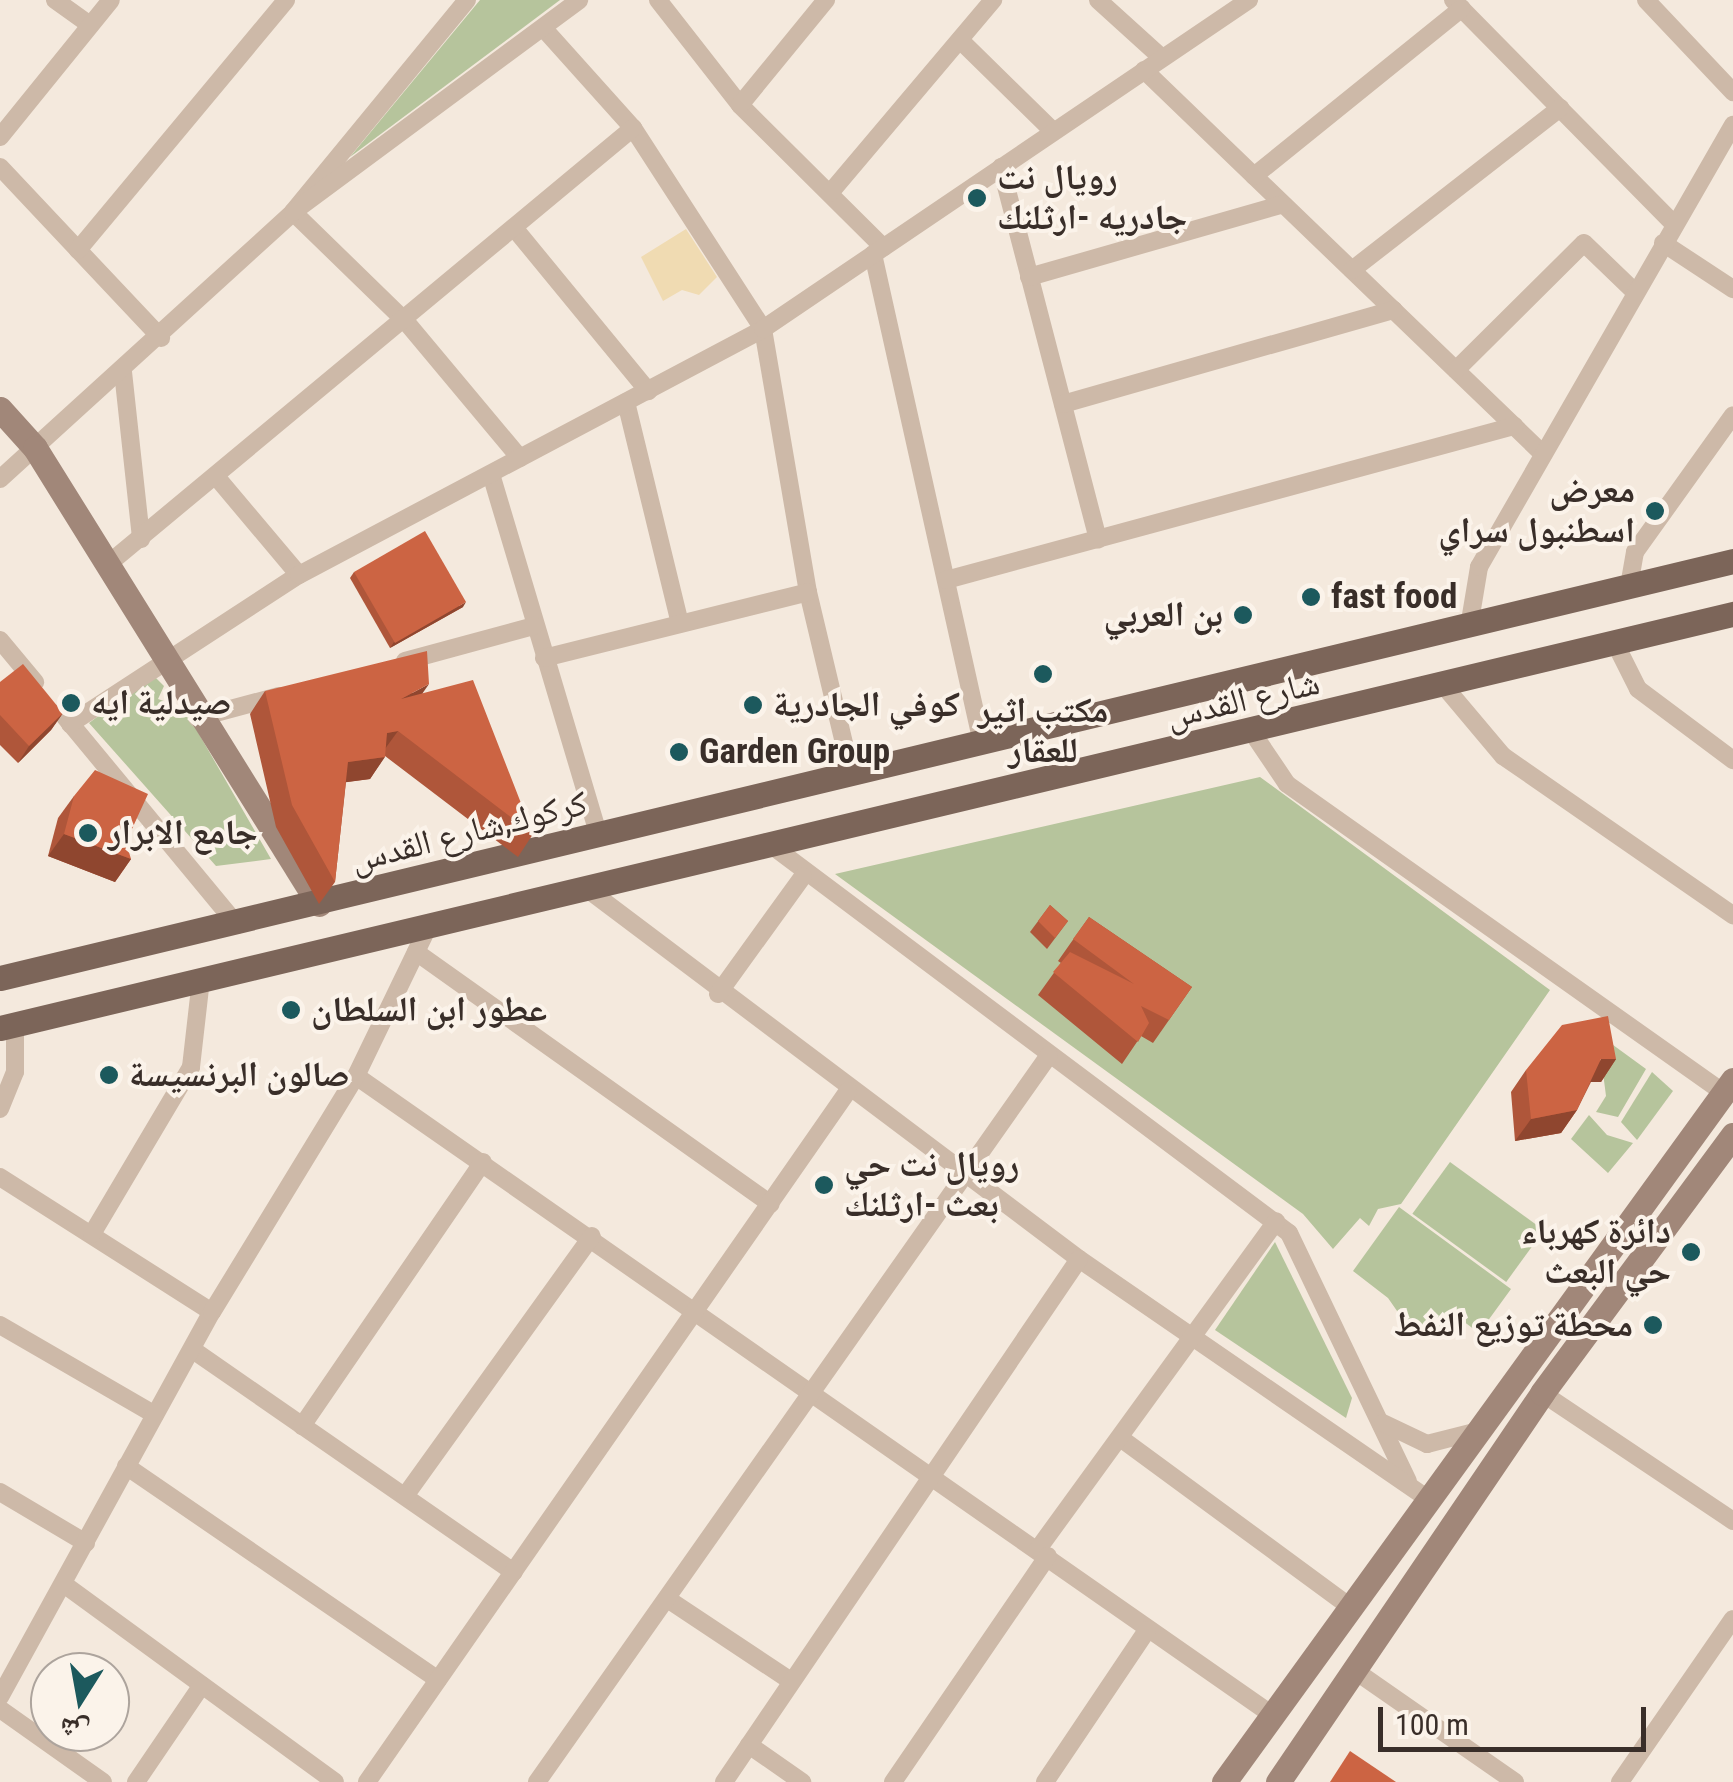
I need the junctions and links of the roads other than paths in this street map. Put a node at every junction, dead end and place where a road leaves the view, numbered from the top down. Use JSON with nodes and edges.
{"nodes":[{"id":1,"x":54,"y":0,"type":"edge"},
{"id":2,"x":111,"y":0,"type":"edge"},
{"id":3,"x":286,"y":0,"type":"edge"},
{"id":4,"x":467,"y":0,"type":"edge"},
{"id":5,"x":579,"y":0,"type":"edge"},
{"id":6,"x":658,"y":0,"type":"edge"},
{"id":7,"x":826,"y":0,"type":"edge"},
{"id":8,"x":993,"y":0,"type":"edge"},
{"id":9,"x":1098,"y":0,"type":"edge"},
{"id":10,"x":1249,"y":0,"type":"edge"},
{"id":11,"x":1646,"y":0,"type":"edge"},
{"id":12,"x":1457,"y":4,"type":"edge"},
{"id":13,"x":90,"y":26,"type":"junction"},
{"id":14,"x":546,"y":30,"type":"junction"},
{"id":15,"x":960,"y":40,"type":"junction"},
{"id":16,"x":1162,"y":58,"type":"junction"},
{"id":17,"x":1144,"y":70,"type":"junction"},
{"id":18,"x":1733,"y":92,"type":"edge"},
{"id":19,"x":740,"y":105,"type":"junction"},
{"id":20,"x":1560,"y":108,"type":"junction"},
{"id":21,"x":1733,"y":125,"type":"edge"},
{"id":22,"x":633,"y":128,"type":"junction"},
{"id":23,"x":1052,"y":131,"type":"junction"},
{"id":24,"x":0,"y":137,"type":"edge"},
{"id":25,"x":1001,"y":166,"type":"junction"},
{"id":26,"x":0,"y":167,"type":"edge"},
{"id":27,"x":1254,"y":176,"type":"junction"},
{"id":28,"x":830,"y":194,"type":"junction"},
{"id":29,"x":1283,"y":204,"type":"junction"},
{"id":30,"x":293,"y":212,"type":"junction"},
{"id":31,"x":1673,"y":224,"type":"junction"},
{"id":32,"x":515,"y":229,"type":"junction"},
{"id":33,"x":1662,"y":243,"type":"junction"},
{"id":34,"x":78,"y":250,"type":"junction"},
{"id":35,"x":878,"y":251,"type":"junction"},
{"id":36,"x":1352,"y":270,"type":"junction"},
{"id":37,"x":1029,"y":276,"type":"junction"},
{"id":38,"x":1733,"y":289,"type":"edge"},
{"id":39,"x":1635,"y":292,"type":"junction"},
{"id":40,"x":1394,"y":310,"type":"junction"},
{"id":41,"x":407,"y":322,"type":"junction"},
{"id":42,"x":762,"y":330,"type":"junction"},
{"id":43,"x":161,"y":338,"type":"junction"},
{"id":44,"x":1456,"y":370,"type":"junction"},
{"id":45,"x":123,"y":372,"type":"junction"},
{"id":46,"x":648,"y":390,"type":"junction"},
{"id":47,"x":626,"y":402,"type":"junction"},
{"id":48,"x":1063,"y":404,"type":"junction"},
{"id":49,"x":0,"y":409,"type":"edge"},
{"id":50,"x":1733,"y":415,"type":"edge"},
{"id":51,"x":1514,"y":426,"type":"junction"},
{"id":52,"x":35,"y":448,"type":"junction"},
{"id":53,"x":1543,"y":454,"type":"junction"},
{"id":54,"x":520,"y":458,"type":"junction"},
{"id":55,"x":491,"y":474,"type":"junction"},
{"id":56,"x":0,"y":479,"type":"edge"},
{"id":57,"x":219,"y":480,"type":"junction"},
{"id":58,"x":141,"y":540,"type":"junction"},
{"id":59,"x":1098,"y":540,"type":"junction"},
{"id":60,"x":1733,"y":561,"type":"edge"},
{"id":61,"x":107,"y":565,"type":"junction"},
{"id":62,"x":299,"y":576,"type":"junction"},
{"id":63,"x":946,"y":580,"type":"junction"},
{"id":64,"x":1629,"y":586,"type":"junction"},
{"id":65,"x":808,"y":592,"type":"junction"},
{"id":66,"x":1733,"y":614,"type":"edge"},
{"id":67,"x":680,"y":624,"type":"junction"},
{"id":68,"x":534,"y":626,"type":"junction"},
{"id":69,"x":1469,"y":627,"type":"junction"},
{"id":70,"x":0,"y":640,"type":"edge"},
{"id":71,"x":1616,"y":645,"type":"junction"},
{"id":72,"x":15,"y":658,"type":"junction"},
{"id":73,"x":544,"y":658,"type":"junction"},
{"id":74,"x":164,"y":664,"type":"junction"},
{"id":75,"x":385,"y":667,"type":"edge"},
{"id":76,"x":0,"y":671,"type":"edge"},
{"id":77,"x":1444,"y":686,"type":"junction"},
{"id":78,"x":310,"y":688,"type":"edge"},
{"id":79,"x":198,"y":718,"type":"junction"},
{"id":80,"x":70,"y":724,"type":"junction"},
{"id":81,"x":1254,"y":735,"type":"junction"},
{"id":82,"x":982,"y":744,"type":"junction"},
{"id":83,"x":955,"y":752,"type":"joint"},
{"id":84,"x":1733,"y":760,"type":"edge"},
{"id":85,"x":852,"y":776,"type":"junction"},
{"id":86,"x":599,"y":837,"type":"junction"},
{"id":87,"x":767,"y":842,"type":"junction"},
{"id":88,"x":802,"y":876,"type":"junction"},
{"id":89,"x":586,"y":888,"type":"junction"},
{"id":90,"x":320,"y":904,"type":"junction"},
{"id":91,"x":1733,"y":915,"type":"edge"},
{"id":92,"x":237,"y":924,"type":"junction"},
{"id":93,"x":429,"y":924,"type":"junction"},
{"id":94,"x":142,"y":948,"type":"junction"},
{"id":95,"x":416,"y":952,"type":"junction"},
{"id":96,"x":0,"y":978,"type":"edge"},
{"id":97,"x":201,"y":979,"type":"junction"},
{"id":98,"x":154,"y":991,"type":"junction"},
{"id":99,"x":718,"y":994,"type":"junction"},
{"id":100,"x":7,"y":1026,"type":"edge"},
{"id":101,"x":1049,"y":1055,"type":"junction"},
{"id":102,"x":356,"y":1076,"type":"junction"},
{"id":103,"x":1729,"y":1086,"type":"edge"},
{"id":104,"x":848,"y":1090,"type":"junction"},
{"id":105,"x":0,"y":1109,"type":"edge"},
{"id":106,"x":1733,"y":1135,"type":"edge"},
{"id":107,"x":484,"y":1162,"type":"junction"},
{"id":108,"x":960,"y":1170,"type":"junction"},
{"id":109,"x":0,"y":1177,"type":"edge"},
{"id":110,"x":771,"y":1204,"type":"junction"},
{"id":111,"x":1276,"y":1221,"type":"junction"},
{"id":112,"x":92,"y":1234,"type":"junction"},
{"id":113,"x":592,"y":1236,"type":"junction"},
{"id":114,"x":1079,"y":1259,"type":"junction"},
{"id":115,"x":1578,"y":1296,"type":"junction"},
{"id":116,"x":702,"y":1311,"type":"junction"},
{"id":117,"x":212,"y":1312,"type":"junction"},
{"id":118,"x":1602,"y":1312,"type":"junction"},
{"id":119,"x":0,"y":1325,"type":"edge"},
{"id":120,"x":1194,"y":1334,"type":"junction"},
{"id":121,"x":193,"y":1350,"type":"junction"},
{"id":122,"x":1542,"y":1393,"type":"junction"},
{"id":123,"x":817,"y":1394,"type":"junction"},
{"id":124,"x":155,"y":1415,"type":"junction"},
{"id":125,"x":1490,"y":1419,"type":"junction"},
{"id":126,"x":1382,"y":1425,"type":"junction"},
{"id":127,"x":302,"y":1426,"type":"junction"},
{"id":128,"x":1123,"y":1440,"type":"junction"},
{"id":129,"x":1356,"y":1444,"type":"junction"},
{"id":130,"x":126,"y":1466,"type":"junction"},
{"id":131,"x":935,"y":1479,"type":"junction"},
{"id":132,"x":0,"y":1492,"type":"edge"},
{"id":133,"x":1421,"y":1493,"type":"junction"},
{"id":134,"x":405,"y":1496,"type":"junction"},
{"id":135,"x":1733,"y":1521,"type":"edge"},
{"id":136,"x":86,"y":1542,"type":"junction"},
{"id":137,"x":1043,"y":1553,"type":"junction"},
{"id":138,"x":514,"y":1572,"type":"junction"},
{"id":139,"x":65,"y":1585,"type":"junction"},
{"id":140,"x":669,"y":1600,"type":"junction"},
{"id":141,"x":1348,"y":1605,"type":"junction"},
{"id":142,"x":1733,"y":1619,"type":"edge"},
{"id":143,"x":1147,"y":1630,"type":"junction"},
{"id":144,"x":1354,"y":1670,"type":"junction"},
{"id":145,"x":438,"y":1680,"type":"junction"},
{"id":146,"x":791,"y":1681,"type":"junction"},
{"id":147,"x":202,"y":1685,"type":"junction"},
{"id":148,"x":0,"y":1697,"type":"edge"},
{"id":149,"x":0,"y":1709,"type":"edge"},
{"id":150,"x":1271,"y":1714,"type":"junction"},
{"id":151,"x":749,"y":1745,"type":"junction"},
{"id":152,"x":103,"y":1782,"type":"edge"},
{"id":153,"x":136,"y":1782,"type":"edge"},
{"id":154,"x":334,"y":1782,"type":"edge"},
{"id":155,"x":368,"y":1782,"type":"edge"},
{"id":156,"x":537,"y":1782,"type":"edge"},
{"id":157,"x":724,"y":1782,"type":"edge"},
{"id":158,"x":802,"y":1782,"type":"edge"},
{"id":159,"x":892,"y":1782,"type":"edge"},
{"id":160,"x":1045,"y":1782,"type":"edge"},
{"id":161,"x":1224,"y":1782,"type":"edge"},
{"id":162,"x":1278,"y":1782,"type":"edge"},
{"id":163,"x":1514,"y":1782,"type":"edge"},
{"id":164,"x":1620,"y":1782,"type":"edge"}],
"edges":[{"from":1,"to":13,"type":"street"},
{"from":2,"to":13,"type":"street"},
{"from":3,"to":34,"type":"street"},
{"from":4,"to":30,"type":"street"},
{"from":5,"to":14,"type":"street"},
{"from":6,"to":19,"type":"street"},
{"from":7,"to":19,"type":"street"},
{"from":8,"to":15,"type":"street"},
{"from":9,"to":16,"type":"street"},
{"from":10,"to":16,"type":"street"},
{"from":11,"to":18,"type":"street"},
{"from":12,"to":20,"type":"street"},
{"from":12,"to":27,"type":"street"},
{"from":13,"to":24,"type":"street"},
{"from":14,"to":22,"type":"street"},
{"from":14,"to":30,"type":"street"},
{"from":15,"to":23,"type":"street"},
{"from":15,"to":28,"type":"street"},
{"from":16,"to":17,"type":"street"},
{"from":17,"to":23,"type":"street"},
{"from":17,"to":27,"type":"street"},
{"from":19,"to":28,"type":"street"},
{"from":20,"to":31,"type":"street"},
{"from":20,"to":36,"type":"street"},
{"from":21,"to":31,"type":"street"},
{"from":22,"to":32,"type":"street"},
{"from":22,"to":42,"type":"street"},
{"from":23,"to":25,"type":"street"},
{"from":25,"to":35,"type":"street"},
{"from":25,"to":37,"type":"street"},
{"from":26,"to":34,"type":"street"},
{"from":27,"to":29,"type":"street"},
{"from":28,"to":35,"type":"street"},
{"from":29,"to":36,"type":"street"},
{"from":29,"to":37,"type":"street"},
{"from":30,"to":41,"type":"street"},
{"from":30,"to":43,"type":"street"},
{"from":31,"to":33,"type":"street"},
{"from":32,"to":41,"type":"street"},
{"from":32,"to":46,"type":"street"},
{"from":33,"to":38,"type":"street"},
{"from":33,"to":39,"type":"street"},
{"from":34,"to":43,"type":"street"},
{"from":35,"to":42,"type":"street"},
{"from":35,"to":63,"type":"street"},
{"from":36,"to":40,"type":"street"},
{"from":37,"to":48,"type":"street"},
{"from":39,"to":44,"type":"street"},
{"from":39,"to":53,"type":"street"},
{"from":40,"to":44,"type":"street"},
{"from":40,"to":48,"type":"street"},
{"from":41,"to":54,"type":"street"},
{"from":41,"to":57,"type":"street"},
{"from":42,"to":46,"type":"street"},
{"from":42,"to":65,"type":"street"},
{"from":43,"to":45,"type":"street"},
{"from":44,"to":51,"type":"street"},
{"from":45,"to":52,"type":"street"},
{"from":45,"to":58,"type":"street"},
{"from":46,"to":47,"type":"street"},
{"from":47,"to":54,"type":"street"},
{"from":47,"to":67,"type":"street"},
{"from":48,"to":59,"type":"street"},
{"from":49,"to":52,"type":"street"},
{"from":50,"to":64,"type":"street"},
{"from":51,"to":53,"type":"street"},
{"from":51,"to":59,"type":"street"},
{"from":52,"to":56,"type":"street"},
{"from":52,"to":61,"type":"street"},
{"from":53,"to":69,"type":"street"},
{"from":54,"to":55,"type":"street"},
{"from":55,"to":62,"type":"street"},
{"from":55,"to":68,"type":"street"},
{"from":57,"to":58,"type":"street"},
{"from":57,"to":62,"type":"street"},
{"from":58,"to":61,"type":"street"},
{"from":59,"to":63,"type":"street"},
{"from":60,"to":64,"type":"main road","name":"شارع القدس"},
{"from":61,"to":74,"type":"street"},
{"from":62,"to":74,"type":"street"},
{"from":63,"to":82,"type":"street"},
{"from":64,"to":69,"type":"main road","name":"شارع القدس"},
{"from":65,"to":67,"type":"street"},
{"from":65,"to":85,"type":"street"},
{"from":66,"to":71,"type":"main road","name":"شارع القدس"},
{"from":67,"to":73,"type":"street"},
{"from":68,"to":73,"type":"street"},
{"from":68,"to":75,"type":"street"},
{"from":69,"to":82,"type":"main road","name":"شارع القدس"},
{"from":70,"to":72,"type":"street"},
{"from":71,"to":77,"type":"main road","name":"شارع القدس"},
{"from":71,"to":84,"type":"street"},
{"from":72,"to":76,"type":"street"},
{"from":72,"to":80,"type":"street"},
{"from":73,"to":86,"type":"street"},
{"from":74,"to":79,"type":"street"},
{"from":74,"to":80,"type":"street"},
{"from":77,"to":81,"type":"main road","name":"شارع القدس"},
{"from":77,"to":91,"type":"street"},
{"from":78,"to":79,"type":"street"},
{"from":79,"to":90,"type":"street"},
{"from":80,"to":92,"type":"street"},
{"from":81,"to":87,"type":"main road","name":"شارع القدس"},
{"from":81,"to":103,"type":"street"},
{"from":82,"to":83,"type":"main road","name":"شارع القدس"},
{"from":83,"to":85,"type":"main road","name":"كركوك,شارع القدس"},
{"from":85,"to":86,"type":"main road","name":"كركوك,شارع القدس"},
{"from":86,"to":90,"type":"main road","name":"كركوك,شارع القدس"},
{"from":87,"to":88,"type":"street"},
{"from":87,"to":89,"type":"main road"},
{"from":88,"to":99,"type":"street"},
{"from":88,"to":101,"type":"street"},
{"from":89,"to":93,"type":"main road"},
{"from":89,"to":99,"type":"street"},
{"from":90,"to":92,"type":"main road","name":"كركوك,شارع القدس"},
{"from":92,"to":94,"type":"main road","name":"كركوك,شارع القدس"},
{"from":93,"to":95,"type":"street"},
{"from":93,"to":97,"type":"main road"},
{"from":94,"to":96,"type":"main road","name":"كركوك,شارع القدس"},
{"from":94,"to":98,"type":"main road"},
{"from":95,"to":102,"type":"street"},
{"from":95,"to":110,"type":"street"},
{"from":97,"to":98,"type":"main road"},
{"from":97,"to":112,"type":"street"},
{"from":98,"to":100,"type":"main road"},
{"from":99,"to":104,"type":"street"},
{"from":100,"to":105,"type":"street"},
{"from":101,"to":108,"type":"street"},
{"from":101,"to":111,"type":"street"},
{"from":102,"to":107,"type":"street"},
{"from":102,"to":117,"type":"street"},
{"from":103,"to":115,"type":"street"},
{"from":104,"to":108,"type":"street"},
{"from":104,"to":110,"type":"street"},
{"from":106,"to":118,"type":"street"},
{"from":107,"to":113,"type":"street"},
{"from":107,"to":127,"type":"street"},
{"from":108,"to":114,"type":"street"},
{"from":108,"to":123,"type":"street"},
{"from":109,"to":112,"type":"street"},
{"from":110,"to":116,"type":"street"},
{"from":111,"to":120,"type":"street"},
{"from":111,"to":126,"type":"street"},
{"from":112,"to":117,"type":"street"},
{"from":113,"to":116,"type":"street"},
{"from":113,"to":134,"type":"street"},
{"from":114,"to":120,"type":"street"},
{"from":114,"to":131,"type":"street"},
{"from":115,"to":118,"type":"street"},
{"from":115,"to":125,"type":"street"},
{"from":116,"to":123,"type":"street"},
{"from":116,"to":138,"type":"street"},
{"from":117,"to":121,"type":"street"},
{"from":118,"to":122,"type":"street"},
{"from":119,"to":124,"type":"street"},
{"from":120,"to":128,"type":"street"},
{"from":120,"to":129,"type":"street"},
{"from":121,"to":124,"type":"street"},
{"from":121,"to":127,"type":"street"},
{"from":122,"to":135,"type":"street"},
{"from":122,"to":144,"type":"street"},
{"from":123,"to":131,"type":"street"},
{"from":123,"to":140,"type":"street"},
{"from":124,"to":130,"type":"street"},
{"from":125,"to":126,"type":"street"},
{"from":125,"to":133,"type":"street"},
{"from":126,"to":129,"type":"street"},
{"from":126,"to":133,"type":"street"},
{"from":127,"to":134,"type":"street"},
{"from":128,"to":137,"type":"street"},
{"from":128,"to":141,"type":"street"},
{"from":129,"to":133,"type":"street"},
{"from":130,"to":136,"type":"street"},
{"from":130,"to":145,"type":"street"},
{"from":131,"to":137,"type":"street"},
{"from":131,"to":146,"type":"street"},
{"from":132,"to":136,"type":"street"},
{"from":133,"to":141,"type":"street"},
{"from":134,"to":138,"type":"street"},
{"from":136,"to":139,"type":"street"},
{"from":137,"to":143,"type":"street"},
{"from":137,"to":159,"type":"street"},
{"from":138,"to":145,"type":"street"},
{"from":139,"to":147,"type":"street"},
{"from":139,"to":148,"type":"street"},
{"from":140,"to":146,"type":"street"},
{"from":140,"to":156,"type":"street"},
{"from":141,"to":150,"type":"street"},
{"from":142,"to":164,"type":"street"},
{"from":143,"to":150,"type":"street"},
{"from":143,"to":160,"type":"street"},
{"from":144,"to":162,"type":"street"},
{"from":144,"to":163,"type":"street"},
{"from":145,"to":155,"type":"street"},
{"from":146,"to":151,"type":"street"},
{"from":147,"to":153,"type":"street"},
{"from":147,"to":154,"type":"street"},
{"from":149,"to":152,"type":"street"},
{"from":150,"to":161,"type":"street"},
{"from":151,"to":157,"type":"street"},
{"from":151,"to":158,"type":"street"}]}
